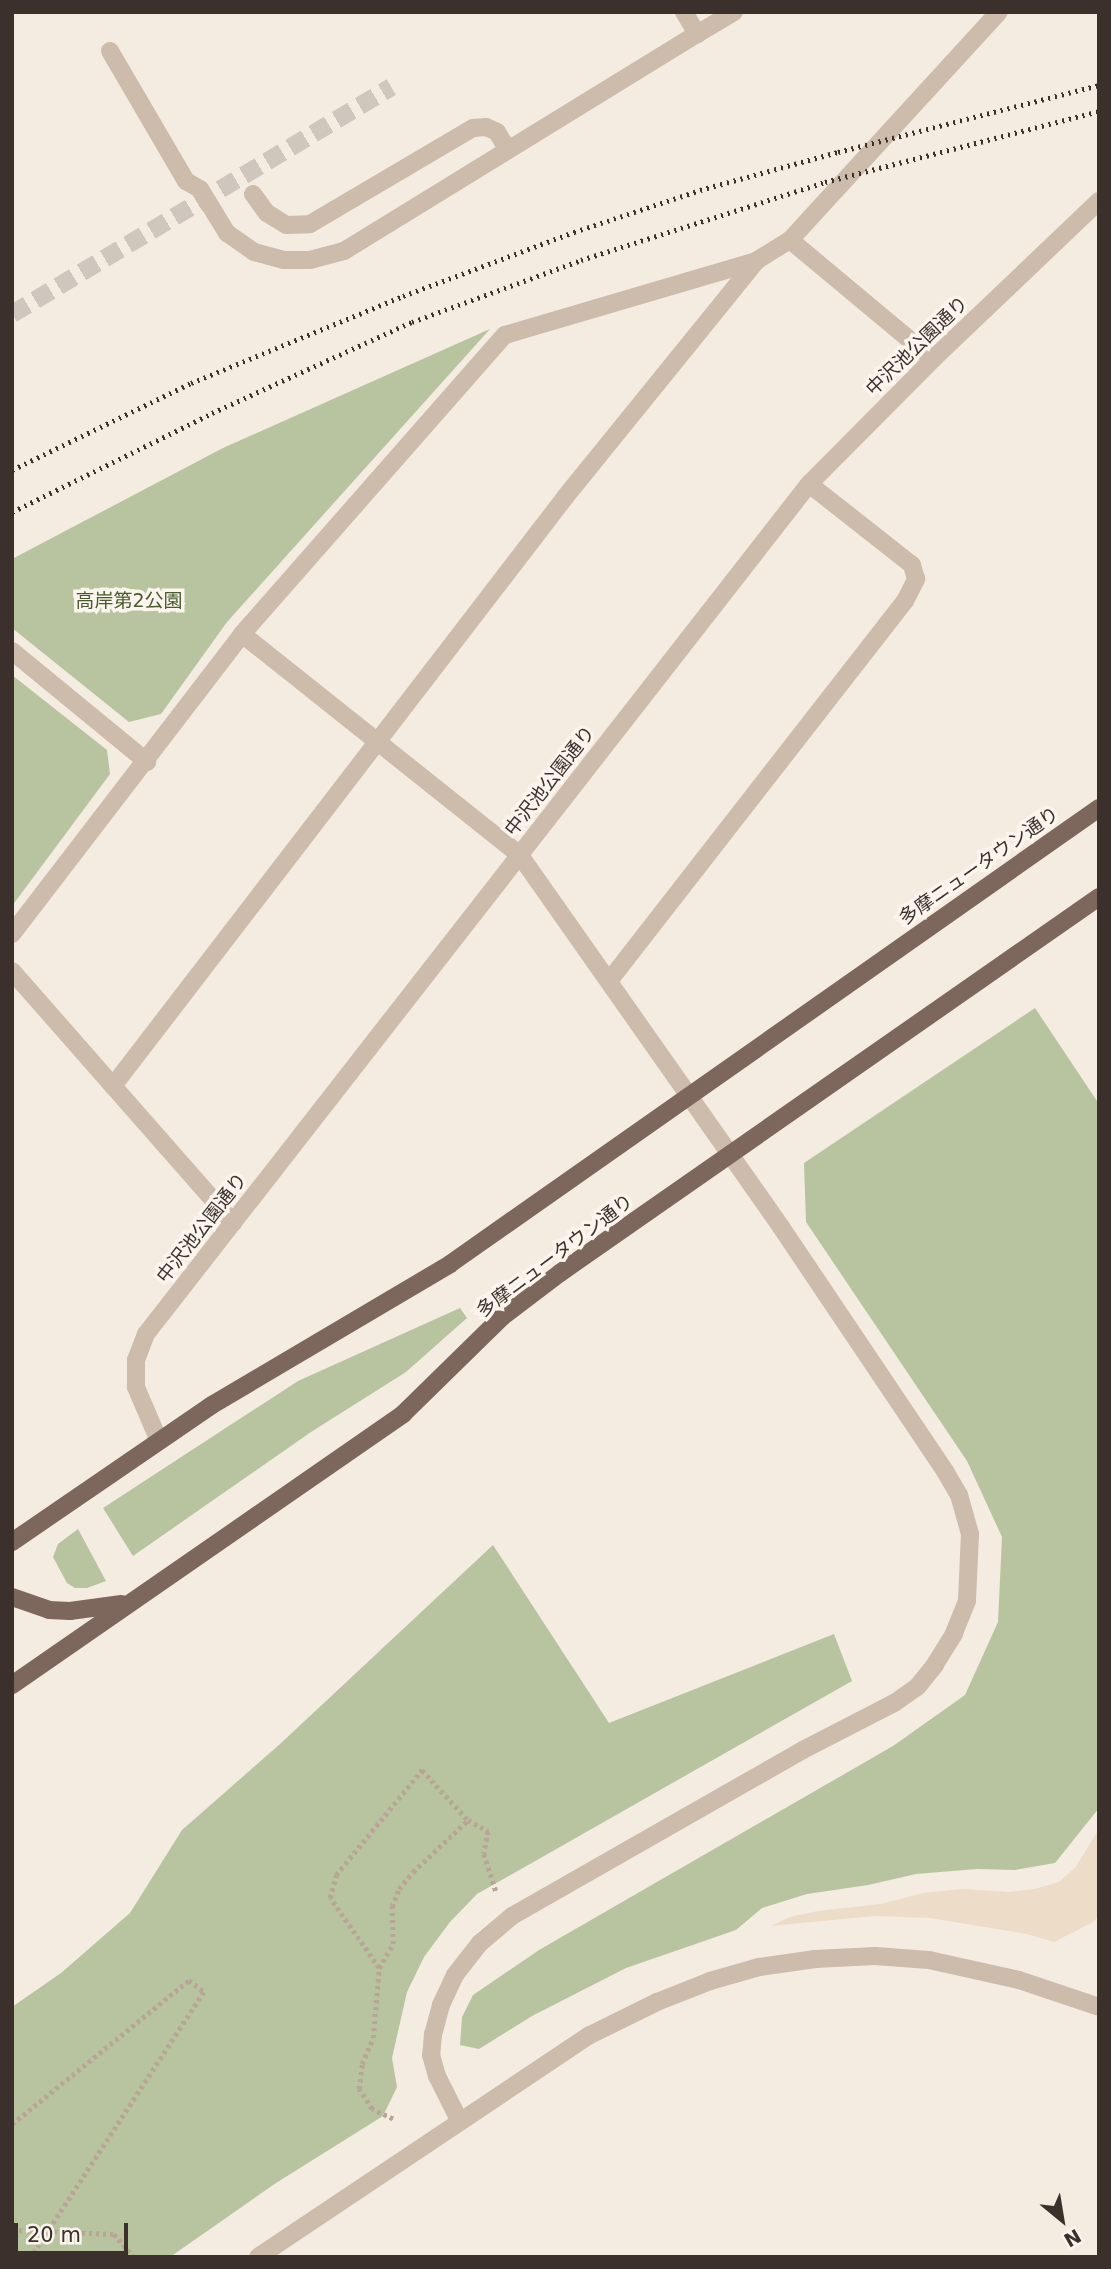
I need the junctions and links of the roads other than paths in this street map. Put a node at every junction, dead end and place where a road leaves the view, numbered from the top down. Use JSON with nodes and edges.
{"nodes":[{"id":1,"x":684,"y":12,"type":"edge"},
{"id":2,"x":734,"y":12,"type":"edge"},
{"id":3,"x":999,"y":12,"type":"edge"},
{"id":4,"x":697,"y":34,"type":"junction"},
{"id":5,"x":110,"y":51,"type":"dead end"},
{"id":6,"x":508,"y":150,"type":"junction"},
{"id":7,"x":253,"y":194,"type":"dead end"},
{"id":8,"x":1099,"y":201,"type":"edge"},
{"id":9,"x":790,"y":240,"type":"junction"},
{"id":10,"x":756,"y":261,"type":"junction"},
{"id":11,"x":933,"y":359,"type":"junction"},
{"id":12,"x":809,"y":484,"type":"junction"},
{"id":13,"x":242,"y":634,"type":"junction"},
{"id":14,"x":12,"y":651,"type":"edge"},
{"id":15,"x":376,"y":742,"type":"junction"},
{"id":16,"x":147,"y":762,"type":"junction"},
{"id":17,"x":1095,"y":812,"type":"edge"},
{"id":18,"x":519,"y":854,"type":"junction"},
{"id":19,"x":1099,"y":897,"type":"edge"},
{"id":20,"x":12,"y":934,"type":"edge"},
{"id":21,"x":12,"y":971,"type":"edge"},
{"id":22,"x":609,"y":981,"type":"junction"},
{"id":23,"x":113,"y":1086,"type":"junction"},
{"id":24,"x":689,"y":1096,"type":"junction"},
{"id":25,"x":730,"y":1154,"type":"junction"},
{"id":26,"x":233,"y":1223,"type":"junction"},
{"id":27,"x":159,"y":1441,"type":"junction"},
{"id":28,"x":12,"y":1542,"type":"edge"},
{"id":29,"x":12,"y":1597,"type":"edge"},
{"id":30,"x":135,"y":1599,"type":"junction"},
{"id":31,"x":12,"y":1685,"type":"edge"},
{"id":32,"x":1099,"y":2007,"type":"edge"},
{"id":33,"x":459,"y":2120,"type":"junction"},
{"id":34,"x":258,"y":2257,"type":"edge"}],
"edges":[{"from":1,"to":4,"type":"street"},
{"from":2,"to":4,"type":"street"},
{"from":3,"to":9,"type":"street"},
{"from":4,"to":6,"type":"street"},
{"from":5,"to":6,"type":"street"},
{"from":6,"to":7,"type":"street"},
{"from":8,"to":11,"type":"street","name":"中沢池公園通り"},
{"from":9,"to":10,"type":"street"},
{"from":9,"to":11,"type":"street"},
{"from":10,"to":13,"type":"street"},
{"from":10,"to":15,"type":"street"},
{"from":11,"to":12,"type":"street","name":"中沢池公園通り"},
{"from":12,"to":18,"type":"street","name":"中沢池公園通り"},
{"from":12,"to":22,"type":"street"},
{"from":13,"to":15,"type":"street"},
{"from":13,"to":16,"type":"street"},
{"from":14,"to":16,"type":"street"},
{"from":15,"to":18,"type":"street"},
{"from":15,"to":23,"type":"street"},
{"from":16,"to":20,"type":"street"},
{"from":17,"to":24,"type":"main road","name":"多摩ニュータウン通り"},
{"from":18,"to":22,"type":"street"},
{"from":18,"to":26,"type":"street","name":"中沢池公園通り"},
{"from":19,"to":25,"type":"main road","name":"多摩ニュータウン通り"},
{"from":21,"to":23,"type":"street"},
{"from":22,"to":24,"type":"street"},
{"from":23,"to":26,"type":"street"},
{"from":24,"to":25,"type":"street"},
{"from":24,"to":27,"type":"main road","name":"多摩ニュータウン通り"},
{"from":25,"to":30,"type":"main road","name":"多摩ニュータウン通り"},
{"from":25,"to":33,"type":"street"},
{"from":26,"to":27,"type":"street","name":"中沢池公園通り"},
{"from":27,"to":28,"type":"main road","name":"多摩ニュータウン通り"},
{"from":29,"to":30,"type":"main road"},
{"from":30,"to":31,"type":"main road","name":"多摩ニュータウン通り"},
{"from":32,"to":33,"type":"street"},
{"from":33,"to":34,"type":"street"}]}
